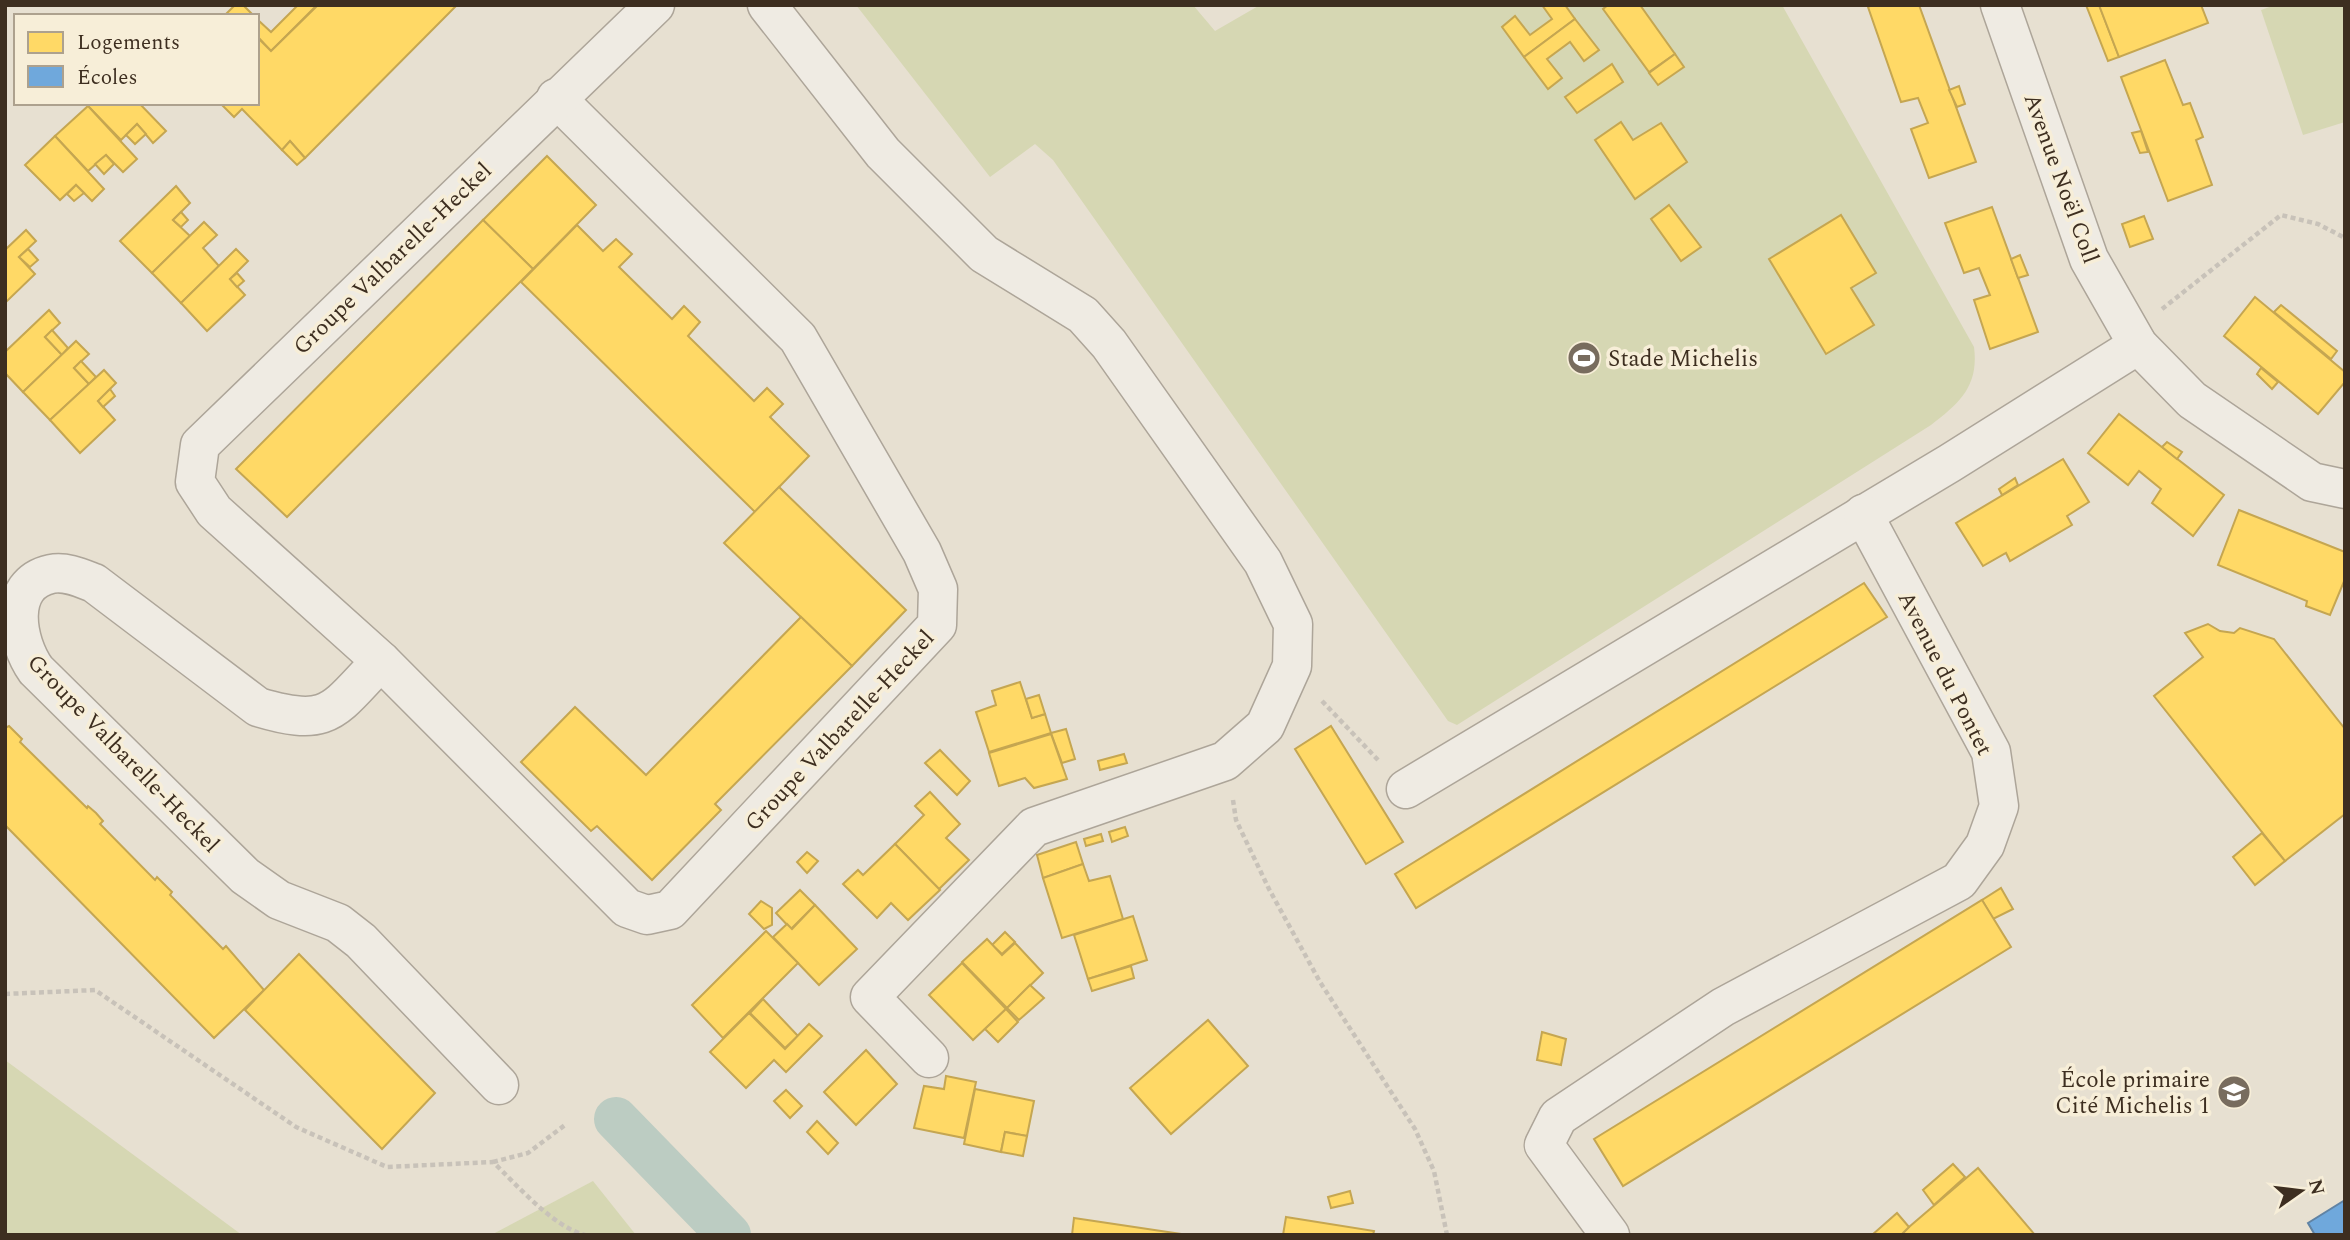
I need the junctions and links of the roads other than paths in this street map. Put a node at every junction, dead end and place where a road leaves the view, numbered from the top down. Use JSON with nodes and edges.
{"nodes":[{"id":1,"x":655,"y":5,"type":"edge"},
{"id":2,"x":767,"y":5,"type":"edge"},
{"id":3,"x":2000,"y":5,"type":"edge"},
{"id":4,"x":556,"y":98,"type":"junction"},
{"id":5,"x":2135,"y":340,"type":"junction"},
{"id":6,"x":2345,"y":489,"type":"edge"},
{"id":7,"x":1863,"y":514,"type":"junction"},
{"id":8,"x":381,"y":661,"type":"junction"},
{"id":9,"x":1406,"y":789,"type":"road end"},
{"id":10,"x":929,"y":1058,"type":"dead end"},
{"id":11,"x":499,"y":1085,"type":"dead end"},
{"id":12,"x":1610,"y":1235,"type":"edge"}],
"edges":[{"from":1,"to":4,"type":"street","name":"Groupe Valbarelle-Heckel"},
{"from":2,"to":10,"type":"street"},
{"from":3,"to":5,"type":"street","name":"Avenue Noël Coll"},
{"from":4,"to":8,"type":"street","name":"Groupe Valbarelle-Heckel"},
{"from":4,"to":8,"type":"street","name":"Groupe Valbarelle-Heckel"},
{"from":5,"to":6,"type":"street","name":"Avenue Noël Coll"},
{"from":5,"to":7,"type":"street"},
{"from":7,"to":9,"type":"street"},
{"from":7,"to":12,"type":"street","name":"Avenue du Pontet"},
{"from":8,"to":11,"type":"street","name":"Groupe Valbarelle-Heckel"}]}
